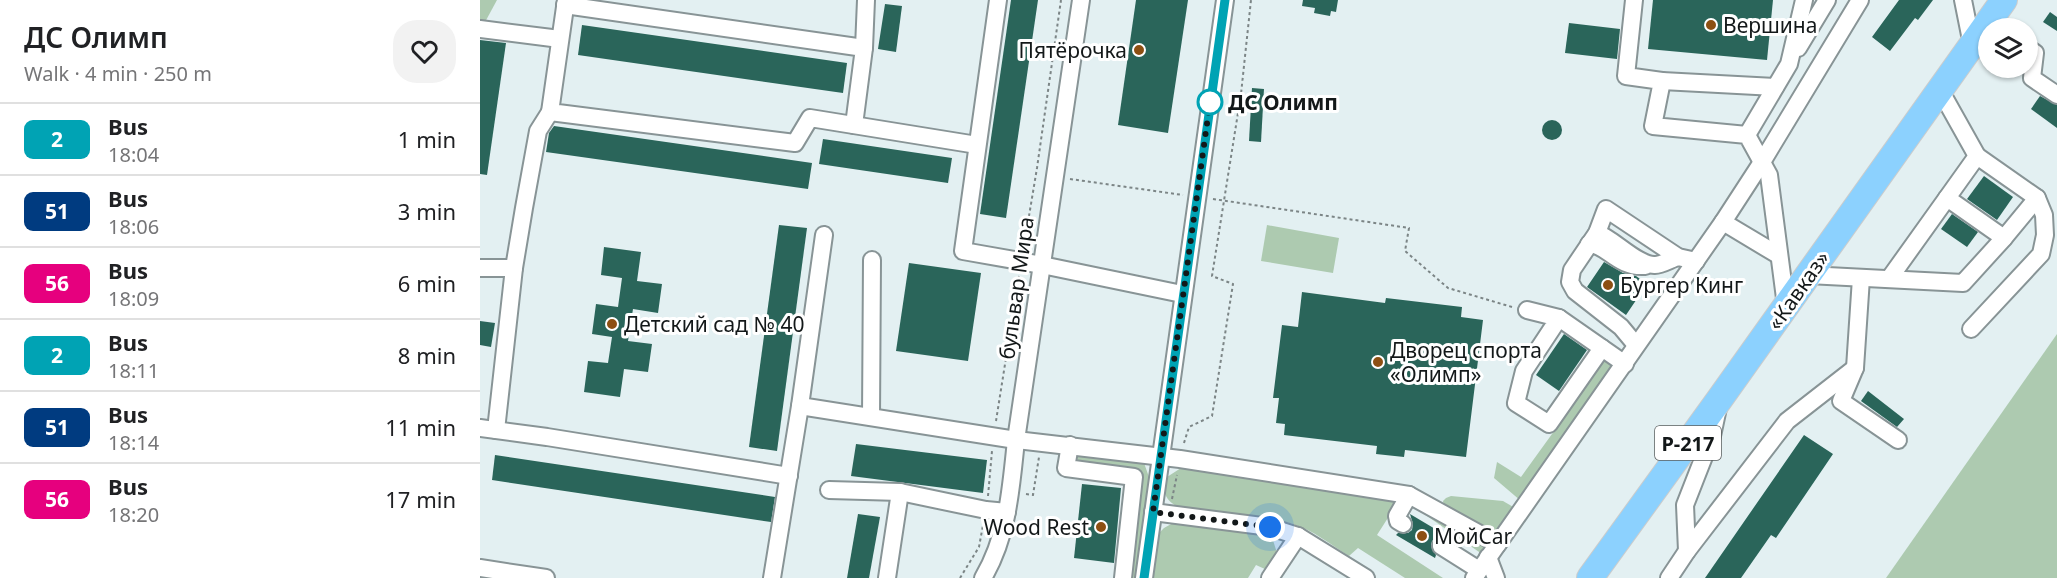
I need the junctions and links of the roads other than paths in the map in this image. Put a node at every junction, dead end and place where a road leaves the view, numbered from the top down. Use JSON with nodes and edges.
{"nodes":[{"id":1,"x":866,"y":0,"type":"edge"},
{"id":2,"x":998,"y":0,"type":"edge"},
{"id":3,"x":1081,"y":0,"type":"edge"},
{"id":4,"x":1225,"y":0,"type":"edge"},
{"id":5,"x":1634,"y":0,"type":"edge"},
{"id":6,"x":1804,"y":0,"type":"edge"},
{"id":7,"x":1827,"y":0,"type":"edge"},
{"id":8,"x":1860,"y":0,"type":"edge"},
{"id":9,"x":1963,"y":0,"type":"edge"},
{"id":10,"x":565,"y":3,"type":"edge"},
{"id":11,"x":1998,"y":16,"type":"edge"},
{"id":12,"x":480,"y":29,"type":"edge"},
{"id":13,"x":560,"y":39,"type":"junction"},
{"id":14,"x":1972,"y":45,"type":"junction"},
{"id":15,"x":864,"y":48,"type":"junction"},
{"id":16,"x":1789,"y":64,"type":"junction"},
{"id":17,"x":2032,"y":78,"type":"edge"},
{"id":18,"x":1662,"y":81,"type":"junction"},
{"id":19,"x":1775,"y":87,"type":"junction"},
{"id":20,"x":1940,"y":90,"type":"junction"},
{"id":21,"x":2057,"y":95,"type":"edge"},
{"id":22,"x":550,"y":112,"type":"junction"},
{"id":23,"x":854,"y":125,"type":"junction"},
{"id":24,"x":1747,"y":135,"type":"junction"},
{"id":25,"x":977,"y":145,"type":"junction"},
{"id":26,"x":1977,"y":156,"type":"junction"},
{"id":27,"x":1762,"y":162,"type":"junction"},
{"id":28,"x":1947,"y":198,"type":"junction"},
{"id":29,"x":2037,"y":198,"type":"junction"},
{"id":30,"x":1723,"y":222,"type":"junction"},
{"id":31,"x":824,"y":235,"type":"dead end"},
{"id":32,"x":1593,"y":238,"type":"junction"},
{"id":33,"x":2004,"y":238,"type":"junction"},
{"id":34,"x":1778,"y":255,"type":"junction"},
{"id":35,"x":1678,"y":257,"type":"junction"},
{"id":36,"x":872,"y":260,"type":"dead end"},
{"id":37,"x":1696,"y":261,"type":"junction"},
{"id":38,"x":1042,"y":265,"type":"junction"},
{"id":39,"x":480,"y":268,"type":"edge"},
{"id":40,"x":514,"y":268,"type":"junction"},
{"id":41,"x":1808,"y":275,"type":"junction"},
{"id":42,"x":1861,"y":278,"type":"junction"},
{"id":43,"x":1889,"y":279,"type":"junction"},
{"id":44,"x":1182,"y":294,"type":"junction"},
{"id":45,"x":1786,"y":306,"type":"junction"},
{"id":46,"x":1527,"y":310,"type":"road end"},
{"id":47,"x":1559,"y":318,"type":"junction"},
{"id":48,"x":1971,"y":328,"type":"dead end"},
{"id":49,"x":1636,"y":345,"type":"junction"},
{"id":50,"x":1602,"y":348,"type":"junction"},
{"id":51,"x":1624,"y":364,"type":"junction"},
{"id":52,"x":1855,"y":368,"type":"junction"},
{"id":53,"x":1719,"y":400,"type":"junction"},
{"id":54,"x":800,"y":406,"type":"junction"},
{"id":55,"x":871,"y":417,"type":"junction"},
{"id":56,"x":488,"y":429,"type":"edge"},
{"id":57,"x":1017,"y":440,"type":"junction"},
{"id":58,"x":1898,"y":440,"type":"dead end"},
{"id":59,"x":1070,"y":445,"type":"junction"},
{"id":60,"x":1160,"y":456,"type":"junction"},
{"id":61,"x":789,"y":476,"type":"junction"},
{"id":62,"x":830,"y":490,"type":"dead end"},
{"id":63,"x":900,"y":492,"type":"junction"},
{"id":64,"x":1409,"y":495,"type":"junction"},
{"id":65,"x":1007,"y":512,"type":"junction"},
{"id":66,"x":1161,"y":513,"type":"junction"},
{"id":67,"x":1403,"y":524,"type":"dead end"},
{"id":68,"x":1298,"y":537,"type":"junction"},
{"id":69,"x":1441,"y":546,"type":"dead end"},
{"id":70,"x":1687,"y":551,"type":"junction"},
{"id":71,"x":1485,"y":562,"type":"edge"},
{"id":72,"x":480,"y":568,"type":"edge"},
{"id":73,"x":546,"y":578,"type":"edge"},
{"id":74,"x":772,"y":578,"type":"edge"},
{"id":75,"x":887,"y":578,"type":"edge"},
{"id":76,"x":983,"y":578,"type":"edge"},
{"id":77,"x":1123,"y":578,"type":"edge"},
{"id":78,"x":1144,"y":578,"type":"edge"},
{"id":79,"x":1270,"y":578,"type":"edge"},
{"id":80,"x":1366,"y":578,"type":"edge"},
{"id":81,"x":1496,"y":578,"type":"edge"},
{"id":82,"x":1590,"y":578,"type":"edge"},
{"id":83,"x":1669,"y":578,"type":"edge"}],
"edges":[{"from":1,"to":15,"type":"street"},
{"from":2,"to":25,"type":"street"},
{"from":3,"to":38,"type":"street","name":"бульвар Мира"},
{"from":4,"to":44,"type":"street"},
{"from":5,"to":18,"type":"street"},
{"from":6,"to":16,"type":"street"},
{"from":7,"to":16,"type":"street"},
{"from":8,"to":27,"type":"street"},
{"from":9,"to":14,"type":"street"},
{"from":10,"to":13,"type":"street"},
{"from":10,"to":15,"type":"street"},
{"from":11,"to":14,"type":"highway","name":"«Кавказ»","number":"Р-217"},
{"from":12,"to":13,"type":"street"},
{"from":13,"to":22,"type":"street"},
{"from":14,"to":20,"type":"highway","name":"«Кавказ»","number":"Р-217"},
{"from":15,"to":23,"type":"street"},
{"from":16,"to":19,"type":"street"},
{"from":17,"to":21,"type":"street"},
{"from":18,"to":19,"type":"street"},
{"from":18,"to":24,"type":"street"},
{"from":19,"to":24,"type":"street"},
{"from":20,"to":26,"type":"street"},
{"from":20,"to":41,"type":"highway","name":"«Кавказ»","number":"Р-217"},
{"from":22,"to":23,"type":"street"},
{"from":22,"to":40,"type":"street"},
{"from":23,"to":25,"type":"street"},
{"from":24,"to":27,"type":"street"},
{"from":25,"to":38,"type":"street"},
{"from":26,"to":28,"type":"street"},
{"from":26,"to":29,"type":"street"},
{"from":27,"to":30,"type":"street"},
{"from":27,"to":34,"type":"street"},
{"from":28,"to":33,"type":"street"},
{"from":28,"to":43,"type":"street"},
{"from":29,"to":33,"type":"street"},
{"from":29,"to":48,"type":"street"},
{"from":30,"to":34,"type":"street"},
{"from":30,"to":37,"type":"street"},
{"from":31,"to":54,"type":"street"},
{"from":32,"to":35,"type":"street"},
{"from":32,"to":35,"type":"street"},
{"from":32,"to":49,"type":"street"},
{"from":33,"to":43,"type":"street"},
{"from":34,"to":45,"type":"street"},
{"from":35,"to":37,"type":"street"},
{"from":36,"to":55,"type":"street"},
{"from":37,"to":49,"type":"street"},
{"from":38,"to":44,"type":"street"},
{"from":38,"to":57,"type":"street","name":"бульвар Мира"},
{"from":39,"to":40,"type":"street"},
{"from":40,"to":56,"type":"street"},
{"from":41,"to":42,"type":"street"},
{"from":41,"to":45,"type":"highway","name":"«Кавказ»","number":"Р-217"},
{"from":42,"to":43,"type":"street"},
{"from":42,"to":52,"type":"street"},
{"from":44,"to":60,"type":"street"},
{"from":45,"to":53,"type":"highway","name":"«Кавказ»","number":"Р-217"},
{"from":46,"to":47,"type":"street"},
{"from":47,"to":50,"type":"street"},
{"from":47,"to":50,"type":"street"},
{"from":49,"to":51,"type":"street"},
{"from":50,"to":51,"type":"street"},
{"from":51,"to":71,"type":"street"},
{"from":52,"to":58,"type":"street"},
{"from":52,"to":70,"type":"street"},
{"from":53,"to":70,"type":"street"},
{"from":53,"to":82,"type":"highway","name":"«Кавказ»","number":"Р-217"},
{"from":54,"to":55,"type":"street"},
{"from":54,"to":61,"type":"street"},
{"from":55,"to":57,"type":"street"},
{"from":56,"to":61,"type":"street"},
{"from":57,"to":59,"type":"street"},
{"from":57,"to":65,"type":"street","name":"бульвар Мира"},
{"from":59,"to":60,"type":"street"},
{"from":59,"to":77,"type":"street"},
{"from":60,"to":64,"type":"street"},
{"from":60,"to":66,"type":"street"},
{"from":61,"to":74,"type":"street"},
{"from":62,"to":63,"type":"street"},
{"from":63,"to":65,"type":"street"},
{"from":63,"to":75,"type":"street"},
{"from":64,"to":67,"type":"street"},
{"from":64,"to":71,"type":"street"},
{"from":65,"to":76,"type":"street","name":"бульвар Мира"},
{"from":66,"to":68,"type":"street"},
{"from":66,"to":78,"type":"street"},
{"from":68,"to":79,"type":"street"},
{"from":68,"to":80,"type":"street"},
{"from":69,"to":71,"type":"street"},
{"from":70,"to":83,"type":"street"},
{"from":71,"to":81,"type":"street"},
{"from":72,"to":73,"type":"street"}]}
